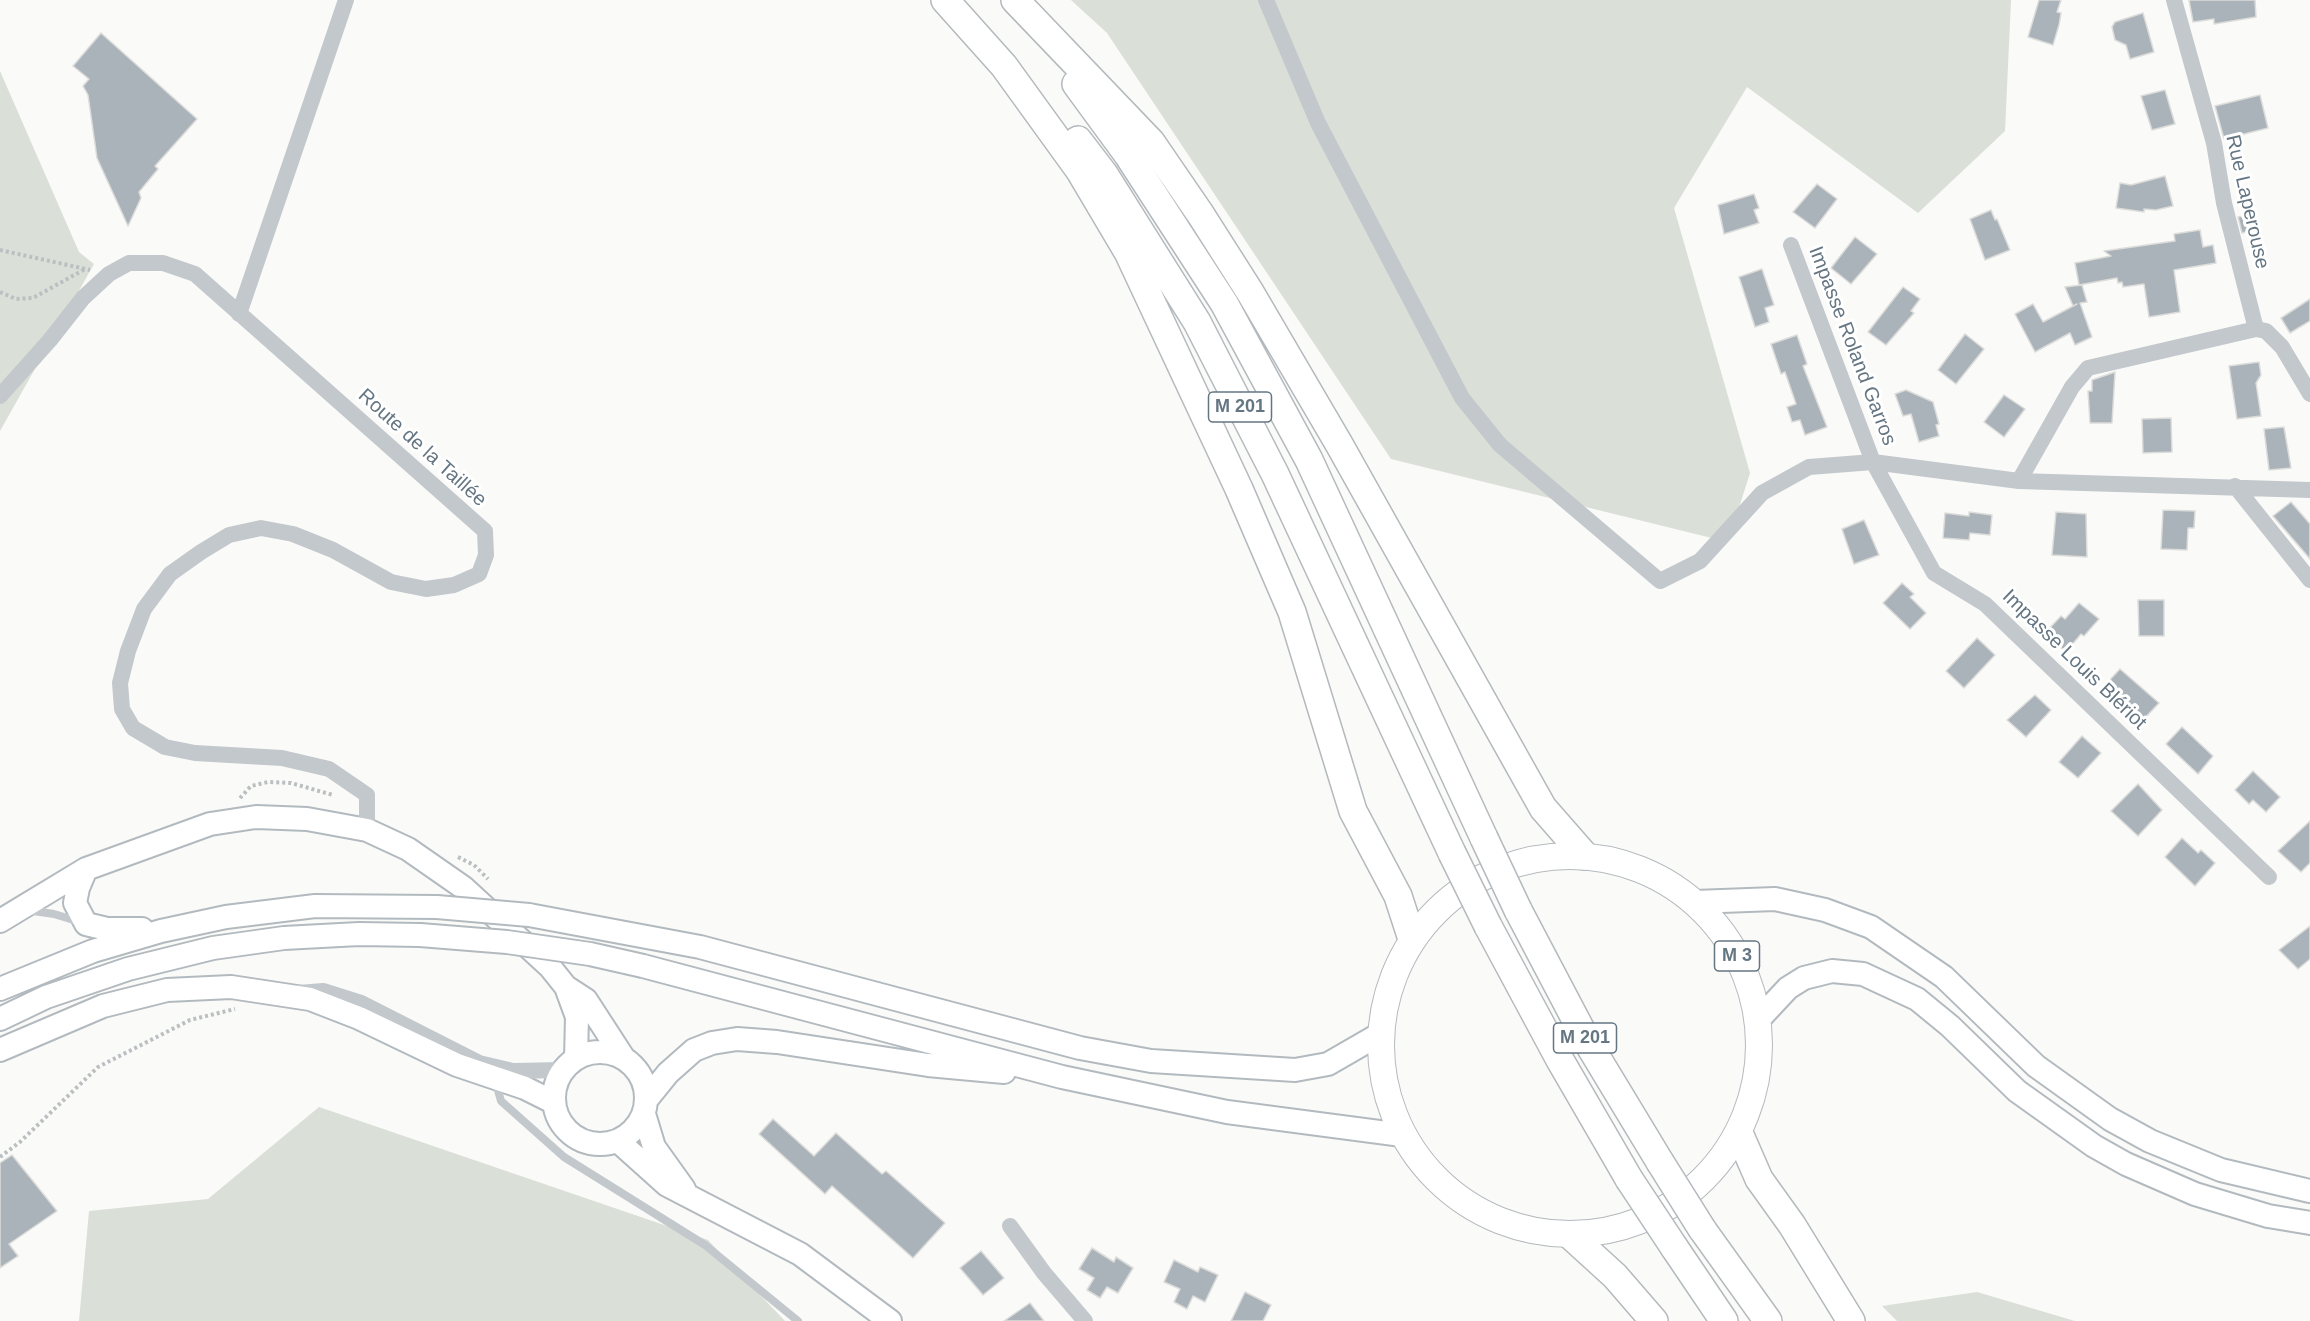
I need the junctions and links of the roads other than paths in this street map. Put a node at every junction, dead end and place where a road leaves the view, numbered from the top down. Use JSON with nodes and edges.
{"nodes":[{"id":1,"x":346,"y":0,"type":"edge"},
{"id":2,"x":945,"y":0,"type":"edge"},
{"id":3,"x":963,"y":0,"type":"edge"},
{"id":4,"x":1014,"y":0,"type":"edge"},
{"id":5,"x":1266,"y":0,"type":"edge"},
{"id":6,"x":2174,"y":0,"type":"edge"},
{"id":7,"x":1791,"y":245,"type":"dead end"},
{"id":8,"x":239,"y":314,"type":"junction"},
{"id":9,"x":2256,"y":329,"type":"junction"},
{"id":10,"x":2310,"y":394,"type":"edge"},
{"id":11,"x":0,"y":396,"type":"edge"},
{"id":12,"x":1873,"y":462,"type":"junction"},
{"id":13,"x":2019,"y":481,"type":"junction"},
{"id":14,"x":2235,"y":486,"type":"junction"},
{"id":15,"x":2310,"y":490,"type":"edge"},
{"id":16,"x":2310,"y":580,"type":"edge"},
{"id":17,"x":368,"y":821,"type":"junction"},
{"id":18,"x":1585,"y":856,"type":"junction"},
{"id":19,"x":86,"y":869,"type":"junction"},
{"id":20,"x":2269,"y":877,"type":"dead end"},
{"id":21,"x":1695,"y":902,"type":"junction"},
{"id":22,"x":9,"y":915,"type":"edge"},
{"id":23,"x":87,"y":924,"type":"junction"},
{"id":24,"x":161,"y":931,"type":"junction"},
{"id":25,"x":1412,"y":939,"type":"junction"},
{"id":26,"x":566,"y":987,"type":"junction"},
{"id":27,"x":0,"y":989,"type":"edge"},
{"id":28,"x":289,"y":996,"type":"junction"},
{"id":29,"x":1759,"y":1018,"type":"junction"},
{"id":30,"x":0,"y":1020,"type":"edge"},
{"id":31,"x":1380,"y":1034,"type":"junction"},
{"id":32,"x":0,"y":1050,"type":"edge"},
{"id":33,"x":623,"y":1057,"type":"junction"},
{"id":34,"x":569,"y":1064,"type":"junction"},
{"id":35,"x":1062,"y":1077,"type":"junction"},
{"id":36,"x":495,"y":1078,"type":"junction"},
{"id":37,"x":553,"y":1102,"type":"junction"},
{"id":38,"x":646,"y":1107,"type":"junction"},
{"id":39,"x":1739,"y":1133,"type":"junction"},
{"id":40,"x":1402,"y":1135,"type":"junction"},
{"id":41,"x":618,"y":1141,"type":"junction"},
{"id":42,"x":2310,"y":1191,"type":"edge"},
{"id":43,"x":689,"y":1195,"type":"junction"},
{"id":44,"x":2310,"y":1224,"type":"edge"},
{"id":45,"x":1010,"y":1226,"type":"dead end"},
{"id":46,"x":1570,"y":1235,"type":"junction"},
{"id":47,"x":798,"y":1321,"type":"edge"},
{"id":48,"x":890,"y":1321,"type":"edge"},
{"id":49,"x":1085,"y":1321,"type":"edge"},
{"id":50,"x":1654,"y":1321,"type":"edge"},
{"id":51,"x":1724,"y":1321,"type":"edge"},
{"id":52,"x":1768,"y":1321,"type":"edge"},
{"id":53,"x":1851,"y":1321,"type":"edge"}],
"edges":[{"from":1,"to":8,"type":"street"},
{"from":2,"to":25,"type":"highway"},
{"from":3,"to":51,"type":"highway","number":"M 201","bridge":true},
{"from":4,"to":18,"type":"highway"},
{"from":4,"to":52,"type":"highway","number":"M 201","bridge":true},
{"from":5,"to":12,"type":"street"},
{"from":6,"to":9,"type":"street","name":"Rue Laperouse"},
{"from":7,"to":12,"type":"street","name":"Impasse Roland Garros"},
{"from":8,"to":11,"type":"street","name":"Route de la Taillée"},
{"from":8,"to":17,"type":"street","name":"Route de la Taillée"},
{"from":9,"to":10,"type":"street"},
{"from":9,"to":13,"type":"street"},
{"from":12,"to":13,"type":"street"},
{"from":12,"to":20,"type":"street","name":"Impasse Louis Blériot"},
{"from":13,"to":14,"type":"street"},
{"from":14,"to":15,"type":"street"},
{"from":14,"to":16,"type":"street"},
{"from":17,"to":19,"type":"main road"},
{"from":17,"to":26,"type":"main road"},
{"from":18,"to":21,"type":"main road","number":"M 3"},
{"from":18,"to":25,"type":"main road","number":"M 3"},
{"from":19,"to":22,"type":"main road"},
{"from":19,"to":23,"type":"main road"},
{"from":21,"to":29,"type":"main road","number":"M 3"},
{"from":21,"to":42,"type":"main road"},
{"from":22,"to":23,"type":"lane"},
{"from":23,"to":24,"type":"main road"},
{"from":24,"to":27,"type":"main road"},
{"from":24,"to":31,"type":"main road","bridge":true},
{"from":25,"to":31,"type":"main road","number":"M 3"},
{"from":26,"to":33,"type":"main road"},
{"from":26,"to":34,"type":"main road"},
{"from":28,"to":32,"type":"main road"},
{"from":28,"to":34,"type":"street"},
{"from":28,"to":36,"type":"main road"},
{"from":29,"to":39,"type":"main road","number":"M 3"},
{"from":29,"to":44,"type":"main road"},
{"from":30,"to":35,"type":"main road","bridge":true},
{"from":31,"to":40,"type":"main road","number":"M 3"},
{"from":33,"to":34,"type":"main road"},
{"from":33,"to":38,"type":"main road"},
{"from":34,"to":37,"type":"main road"},
{"from":35,"to":38,"type":"main road"},
{"from":35,"to":40,"type":"main road"},
{"from":36,"to":37,"type":"main road"},
{"from":36,"to":47,"type":"lane"},
{"from":37,"to":41,"type":"main road"},
{"from":38,"to":41,"type":"main road"},
{"from":38,"to":43,"type":"main road"},
{"from":39,"to":46,"type":"main road","number":"M 3"},
{"from":39,"to":53,"type":"highway"},
{"from":40,"to":46,"type":"main road","number":"M 3"},
{"from":41,"to":43,"type":"main road"},
{"from":43,"to":48,"type":"main road"},
{"from":45,"to":49,"type":"street"},
{"from":46,"to":50,"type":"highway"}]}
